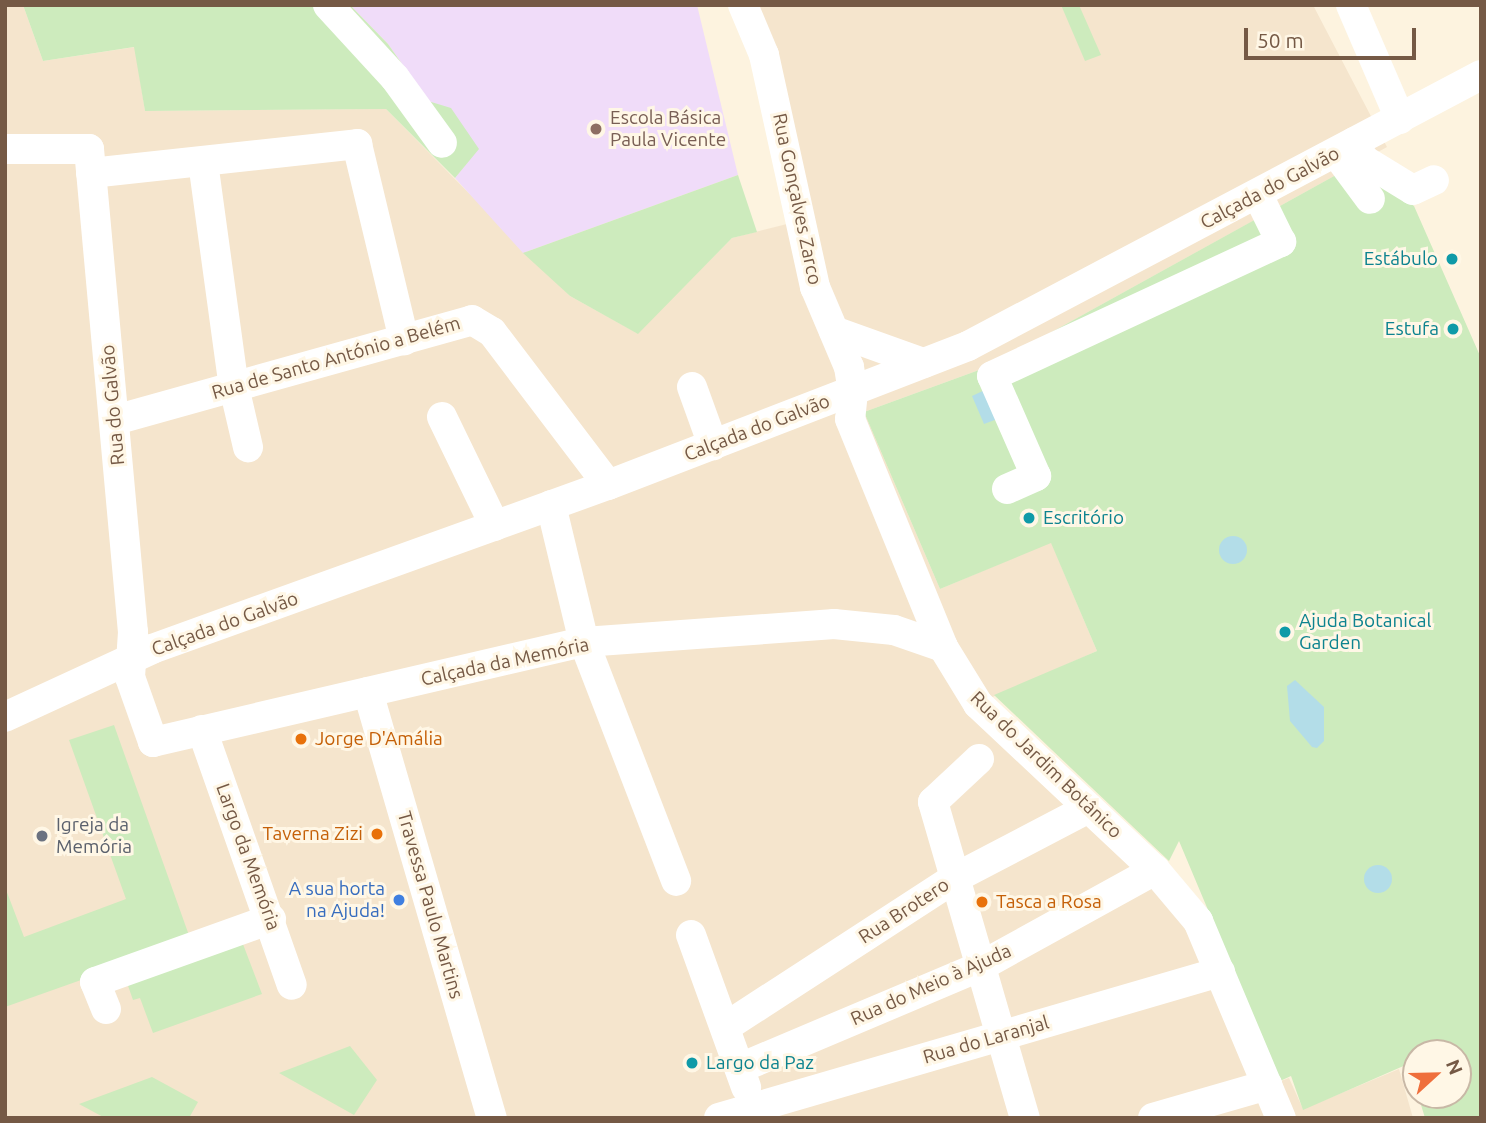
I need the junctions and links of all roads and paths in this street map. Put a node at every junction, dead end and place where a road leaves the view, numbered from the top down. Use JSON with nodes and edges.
{"nodes":[{"id":1,"x":328,"y":5,"type":"edge"},
{"id":2,"x":743,"y":5,"type":"edge"},
{"id":3,"x":1351,"y":5,"type":"edge"},
{"id":4,"x":1481,"y":75,"type":"edge"},
{"id":5,"x":1400,"y":119,"type":"junction"},
{"id":6,"x":442,"y":143,"type":"dead end"},
{"id":7,"x":1345,"y":148,"type":"junction"},
{"id":8,"x":5,"y":149,"type":"edge"},
{"id":9,"x":90,"y":161,"type":"junction"},
{"id":10,"x":203,"y":162,"type":"junction"},
{"id":11,"x":1434,"y":180,"type":"dead end"},
{"id":12,"x":1258,"y":195,"type":"junction"},
{"id":13,"x":1370,"y":199,"type":"dead end"},
{"id":14,"x":834,"y":331,"type":"junction"},
{"id":15,"x":404,"y":340,"type":"junction"},
{"id":16,"x":923,"y":363,"type":"junction"},
{"id":17,"x":234,"y":387,"type":"junction"},
{"id":18,"x":692,"y":387,"type":"dead end"},
{"id":19,"x":853,"y":392,"type":"junction"},
{"id":20,"x":442,"y":417,"type":"dead end"},
{"id":21,"x":115,"y":420,"type":"junction"},
{"id":22,"x":713,"y":445,"type":"junction"},
{"id":23,"x":248,"y":447,"type":"dead end"},
{"id":24,"x":608,"y":485,"type":"junction"},
{"id":25,"x":1007,"y":489,"type":"dead end"},
{"id":26,"x":551,"y":505,"type":"junction"},
{"id":27,"x":495,"y":526,"type":"junction"},
{"id":28,"x":584,"y":642,"type":"junction"},
{"id":29,"x":943,"y":647,"type":"junction"},
{"id":30,"x":130,"y":660,"type":"junction"},
{"id":31,"x":368,"y":692,"type":"junction"},
{"id":32,"x":5,"y":717,"type":"edge"},
{"id":33,"x":202,"y":730,"type":"junction"},
{"id":34,"x":153,"y":742,"type":"joint"},
{"id":35,"x":979,"y":759,"type":"dead end"},
{"id":36,"x":1089,"y":808,"type":"junction"},
{"id":37,"x":1155,"y":870,"type":"junction"},
{"id":38,"x":955,"y":878,"type":"junction"},
{"id":39,"x":676,"y":881,"type":"dead end"},
{"id":40,"x":271,"y":919,"type":"junction"},
{"id":41,"x":691,"y":935,"type":"dead end"},
{"id":42,"x":981,"y":966,"type":"junction"},
{"id":43,"x":1220,"y":972,"type":"junction"},
{"id":44,"x":292,"y":985,"type":"dead end"},
{"id":45,"x":106,"y":1009,"type":"dead end"},
{"id":46,"x":727,"y":1026,"type":"junction"},
{"id":47,"x":1001,"y":1036,"type":"junction"},
{"id":48,"x":740,"y":1068,"type":"junction"},
{"id":49,"x":1267,"y":1085,"type":"junction"},
{"id":50,"x":754,"y":1113,"type":"edge"},
{"id":51,"x":492,"y":1118,"type":"edge"},
{"id":52,"x":719,"y":1118,"type":"edge"},
{"id":53,"x":1025,"y":1118,"type":"edge"},
{"id":54,"x":1153,"y":1118,"type":"edge"},
{"id":55,"x":1281,"y":1118,"type":"edge"}],
"edges":[{"from":1,"to":6,"type":"street"},
{"from":2,"to":14,"type":"street","name":"Rua Gonçalves Zarco"},
{"from":3,"to":5,"type":"street"},
{"from":4,"to":5,"type":"street","name":"Calçada do Galvão"},
{"from":5,"to":7,"type":"street","name":"Calçada do Galvão"},
{"from":7,"to":11,"type":"street"},
{"from":7,"to":12,"type":"street","name":"Calçada do Galvão"},
{"from":7,"to":13,"type":"street"},
{"from":8,"to":9,"type":"street"},
{"from":9,"to":10,"type":"street"},
{"from":9,"to":21,"type":"street","name":"Rua do Galvão"},
{"from":10,"to":15,"type":"street"},
{"from":10,"to":17,"type":"street"},
{"from":12,"to":16,"type":"street","name":"Calçada do Galvão"},
{"from":12,"to":25,"type":"street"},
{"from":14,"to":16,"type":"street"},
{"from":14,"to":19,"type":"street","name":"Rua Gonçalves Zarco"},
{"from":15,"to":17,"type":"street","name":"Rua de Santo António a Belém"},
{"from":15,"to":24,"type":"street","name":"Rua de Santo António a Belém"},
{"from":16,"to":19,"type":"street","name":"Calçada do Galvão"},
{"from":17,"to":21,"type":"street","name":"Rua de Santo António a Belém"},
{"from":17,"to":23,"type":"street"},
{"from":18,"to":22,"type":"street"},
{"from":19,"to":22,"type":"street","name":"Calçada do Galvão"},
{"from":19,"to":29,"type":"street","name":"Rua do Jardim Botânico"},
{"from":20,"to":27,"type":"street"},
{"from":21,"to":30,"type":"street","name":"Rua do Galvão"},
{"from":22,"to":24,"type":"street","name":"Calçada do Galvão"},
{"from":24,"to":26,"type":"street","name":"Calçada do Galvão"},
{"from":26,"to":27,"type":"street","name":"Calçada do Galvão"},
{"from":26,"to":28,"type":"street"},
{"from":27,"to":30,"type":"street","name":"Calçada do Galvão"},
{"from":28,"to":29,"type":"street","name":"Calçada da Memória"},
{"from":28,"to":31,"type":"street","name":"Calçada da Memória"},
{"from":28,"to":39,"type":"street"},
{"from":29,"to":36,"type":"street","name":"Rua do Jardim Botânico"},
{"from":30,"to":32,"type":"street","name":"Calçada do Galvão"},
{"from":30,"to":34,"type":"street","name":"Rua do Galvão"},
{"from":31,"to":33,"type":"street","name":"Calçada da Memória"},
{"from":31,"to":51,"type":"street","name":"Travessa Paulo Martins"},
{"from":33,"to":34,"type":"street","name":"Calçada da Memória"},
{"from":33,"to":40,"type":"street","name":"Largo da Memória"},
{"from":35,"to":38,"type":"street"},
{"from":36,"to":37,"type":"street","name":"Rua do Jardim Botânico"},
{"from":36,"to":38,"type":"street","name":"Rua Brotero"},
{"from":37,"to":42,"type":"street","name":"Rua do Meio à Ajuda"},
{"from":37,"to":43,"type":"street","name":"Rua do Jardim Botânico"},
{"from":38,"to":42,"type":"street"},
{"from":38,"to":46,"type":"street","name":"Rua Brotero"},
{"from":40,"to":44,"type":"street","name":"Largo da Memória"},
{"from":40,"to":45,"type":"street"},
{"from":41,"to":46,"type":"street"},
{"from":42,"to":47,"type":"street"},
{"from":42,"to":48,"type":"street","name":"Rua do Meio à Ajuda"},
{"from":43,"to":47,"type":"street","name":"Rua do Laranjal"},
{"from":43,"to":49,"type":"street","name":"Rua do Jardim Botânico"},
{"from":46,"to":48,"type":"street"},
{"from":47,"to":50,"type":"street","name":"Rua do Laranjal"},
{"from":47,"to":53,"type":"street"},
{"from":48,"to":50,"type":"street"},
{"from":49,"to":54,"type":"street"},
{"from":49,"to":55,"type":"street","name":"Rua do Jardim Botânico"},
{"from":50,"to":52,"type":"street"}]}
